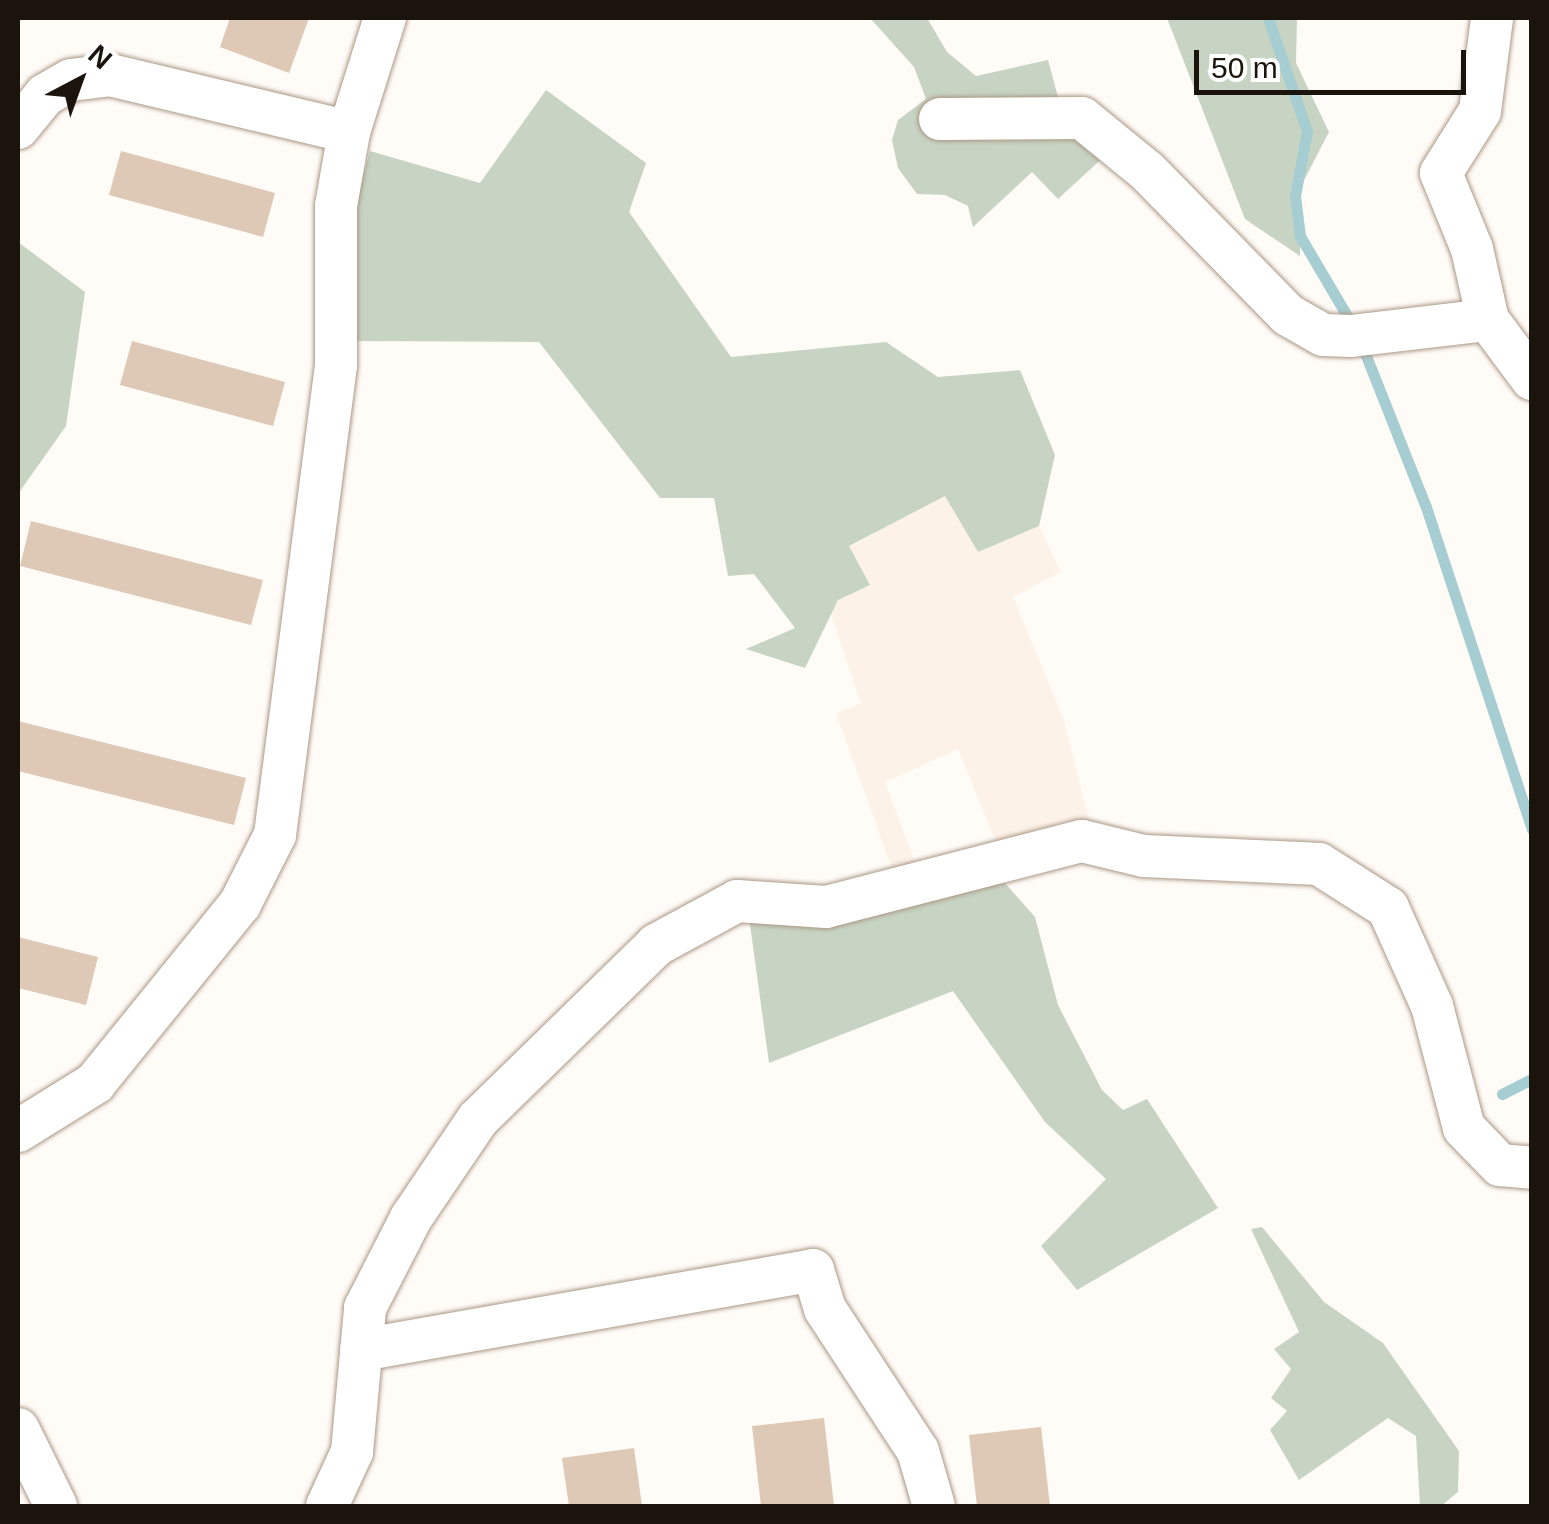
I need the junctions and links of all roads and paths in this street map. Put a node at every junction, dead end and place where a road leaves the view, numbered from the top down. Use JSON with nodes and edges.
{"nodes":[{"id":1,"x":385,"y":18,"type":"edge"},
{"id":2,"x":1492,"y":18,"type":"edge"},
{"id":3,"x":940,"y":119,"type":"dead end"},
{"id":4,"x":18,"y":128,"type":"edge"},
{"id":5,"x":349,"y":132,"type":"junction"},
{"id":6,"x":1488,"y":320,"type":"junction"},
{"id":7,"x":1532,"y":379,"type":"edge"},
{"id":8,"x":18,"y":1131,"type":"edge"},
{"id":9,"x":1532,"y":1168,"type":"edge"},
{"id":10,"x":361,"y":1350,"type":"junction"},
{"id":11,"x":18,"y":1428,"type":"edge"},
{"id":12,"x":56,"y":1506,"type":"edge"},
{"id":13,"x":328,"y":1506,"type":"edge"},
{"id":14,"x":934,"y":1506,"type":"edge"}],
"edges":[{"from":1,"to":5,"type":"street"},
{"from":2,"to":6,"type":"street"},
{"from":3,"to":6,"type":"street"},
{"from":4,"to":5,"type":"street"},
{"from":5,"to":8,"type":"street"},
{"from":6,"to":7,"type":"street"},
{"from":9,"to":10,"type":"street"},
{"from":10,"to":13,"type":"street"},
{"from":10,"to":14,"type":"street"},
{"from":11,"to":12,"type":"street"}]}
